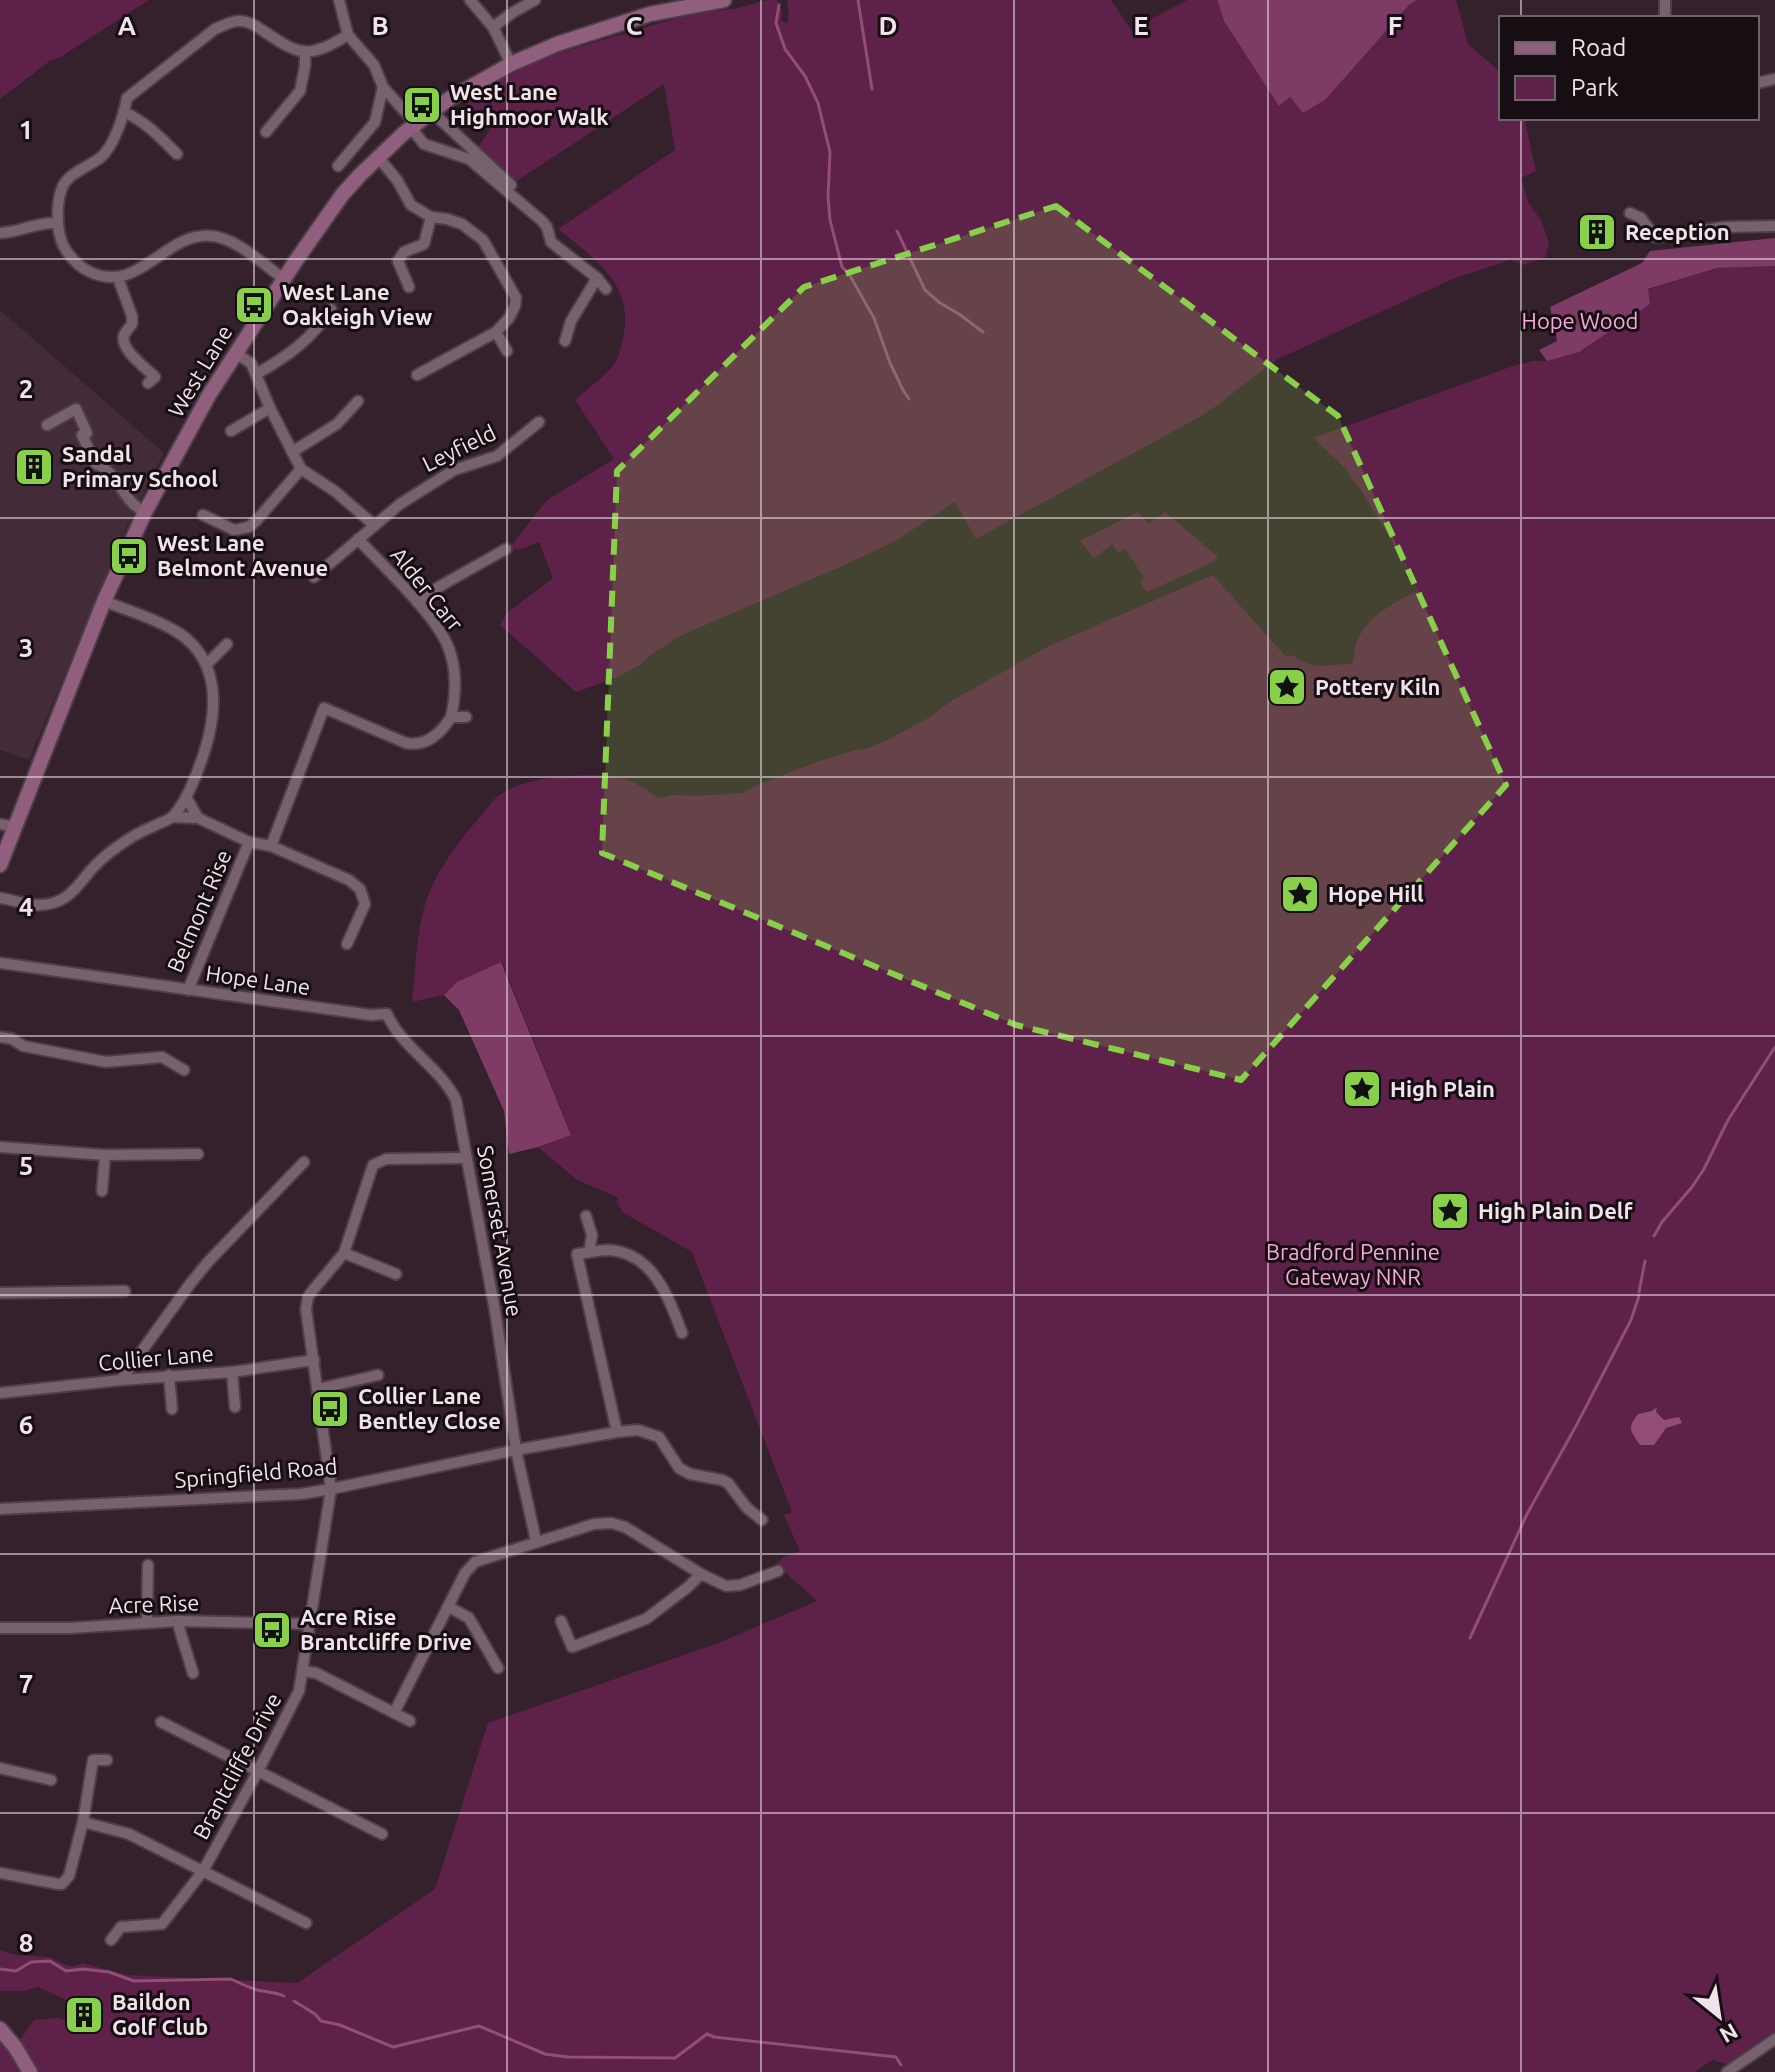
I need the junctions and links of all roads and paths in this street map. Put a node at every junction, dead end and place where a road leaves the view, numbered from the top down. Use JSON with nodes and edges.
{"nodes":[{"id":1,"x":339,"y":0,"type":"edge"},
{"id":2,"x":470,"y":0,"type":"edge"},
{"id":3,"x":535,"y":0,"type":"edge"},
{"id":4,"x":724,"y":0,"type":"edge"},
{"id":5,"x":658,"y":6,"type":"edge"},
{"id":6,"x":493,"y":27,"type":"junction"},
{"id":7,"x":348,"y":35,"type":"junction"},
{"id":8,"x":305,"y":52,"type":"junction"},
{"id":9,"x":511,"y":64,"type":"junction"},
{"id":10,"x":383,"y":87,"type":"junction"},
{"id":11,"x":124,"y":112,"type":"junction"},
{"id":12,"x":432,"y":112,"type":"junction"},
{"id":13,"x":414,"y":126,"type":"junction"},
{"id":14,"x":266,"y":132,"type":"dead end"},
{"id":15,"x":177,"y":154,"type":"dead end"},
{"id":16,"x":378,"y":157,"type":"junction"},
{"id":17,"x":338,"y":166,"type":"dead end"},
{"id":18,"x":511,"y":185,"type":"dead end"},
{"id":19,"x":1630,"y":213,"type":"dead end"},
{"id":20,"x":431,"y":217,"type":"junction"},
{"id":21,"x":57,"y":223,"type":"junction"},
{"id":22,"x":1775,"y":226,"type":"edge"},
{"id":23,"x":0,"y":233,"type":"edge"},
{"id":24,"x":118,"y":278,"type":"junction"},
{"id":25,"x":597,"y":278,"type":"junction"},
{"id":26,"x":284,"y":279,"type":"junction"},
{"id":27,"x":409,"y":287,"type":"dead end"},
{"id":28,"x":606,"y":289,"type":"dead end"},
{"id":29,"x":331,"y":309,"type":"dead end"},
{"id":30,"x":491,"y":335,"type":"junction"},
{"id":31,"x":565,"y":341,"type":"dead end"},
{"id":32,"x":507,"y":351,"type":"dead end"},
{"id":33,"x":235,"y":353,"type":"junction"},
{"id":34,"x":256,"y":374,"type":"junction"},
{"id":35,"x":417,"y":375,"type":"dead end"},
{"id":36,"x":148,"y":383,"type":"dead end"},
{"id":37,"x":358,"y":401,"type":"dead end"},
{"id":38,"x":270,"y":408,"type":"junction"},
{"id":39,"x":539,"y":422,"type":"dead end"},
{"id":40,"x":47,"y":425,"type":"dead end"},
{"id":41,"x":231,"y":431,"type":"dead end"},
{"id":42,"x":292,"y":452,"type":"junction"},
{"id":43,"x":301,"y":469,"type":"junction"},
{"id":44,"x":145,"y":512,"type":"junction"},
{"id":45,"x":203,"y":515,"type":"dead end"},
{"id":46,"x":374,"y":525,"type":"junction"},
{"id":47,"x":358,"y":539,"type":"junction"},
{"id":48,"x":506,"y":549,"type":"dead end"},
{"id":49,"x":314,"y":577,"type":"dead end"},
{"id":50,"x":104,"y":601,"type":"junction"},
{"id":51,"x":417,"y":602,"type":"junction"},
{"id":52,"x":227,"y":644,"type":"dead end"},
{"id":53,"x":207,"y":664,"type":"junction"},
{"id":54,"x":451,"y":717,"type":"junction"},
{"id":55,"x":466,"y":717,"type":"dead end"},
{"id":56,"x":186,"y":797,"type":"junction"},
{"id":57,"x":173,"y":817,"type":"junction"},
{"id":58,"x":198,"y":818,"type":"junction"},
{"id":59,"x":7,"y":825,"type":"edge"},
{"id":60,"x":249,"y":842,"type":"junction"},
{"id":61,"x":271,"y":846,"type":"junction"},
{"id":62,"x":0,"y":865,"type":"edge"},
{"id":63,"x":0,"y":898,"type":"edge"},
{"id":64,"x":347,"y":944,"type":"dead end"},
{"id":65,"x":0,"y":963,"type":"edge"},
{"id":66,"x":188,"y":990,"type":"junction"},
{"id":67,"x":0,"y":1037,"type":"edge"},
{"id":68,"x":404,"y":1037,"type":"joint"},
{"id":69,"x":184,"y":1070,"type":"dead end"},
{"id":70,"x":0,"y":1147,"type":"edge"},
{"id":71,"x":198,"y":1154,"type":"dead end"},
{"id":72,"x":105,"y":1155,"type":"junction"},
{"id":73,"x":467,"y":1158,"type":"junction"},
{"id":74,"x":304,"y":1162,"type":"dead end"},
{"id":75,"x":102,"y":1191,"type":"dead end"},
{"id":76,"x":586,"y":1216,"type":"dead end"},
{"id":77,"x":589,"y":1252,"type":"junction"},
{"id":78,"x":344,"y":1253,"type":"junction"},
{"id":79,"x":396,"y":1274,"type":"dead end"},
{"id":80,"x":125,"y":1291,"type":"dead end"},
{"id":81,"x":0,"y":1293,"type":"edge"},
{"id":82,"x":682,"y":1333,"type":"dead end"},
{"id":83,"x":314,"y":1360,"type":"junction"},
{"id":84,"x":232,"y":1372,"type":"junction"},
{"id":85,"x":169,"y":1375,"type":"junction"},
{"id":86,"x":378,"y":1375,"type":"dead end"},
{"id":87,"x":121,"y":1380,"type":"junction"},
{"id":88,"x":318,"y":1389,"type":"junction"},
{"id":89,"x":0,"y":1393,"type":"edge"},
{"id":90,"x":235,"y":1407,"type":"dead end"},
{"id":91,"x":172,"y":1409,"type":"dead end"},
{"id":92,"x":617,"y":1432,"type":"junction"},
{"id":93,"x":516,"y":1450,"type":"junction"},
{"id":94,"x":331,"y":1489,"type":"junction"},
{"id":95,"x":0,"y":1509,"type":"edge"},
{"id":96,"x":762,"y":1520,"type":"dead end"},
{"id":97,"x":536,"y":1541,"type":"junction"},
{"id":98,"x":148,"y":1565,"type":"dead end"},
{"id":99,"x":778,"y":1571,"type":"dead end"},
{"id":100,"x":701,"y":1574,"type":"junction"},
{"id":101,"x":449,"y":1607,"type":"junction"},
{"id":102,"x":177,"y":1621,"type":"junction"},
{"id":103,"x":561,"y":1621,"type":"dead end"},
{"id":104,"x":147,"y":1623,"type":"junction"},
{"id":105,"x":310,"y":1624,"type":"junction"},
{"id":106,"x":0,"y":1628,"type":"edge"},
{"id":107,"x":498,"y":1668,"type":"dead end"},
{"id":108,"x":303,"y":1671,"type":"junction"},
{"id":109,"x":193,"y":1673,"type":"dead end"},
{"id":110,"x":394,"y":1713,"type":"junction"},
{"id":111,"x":410,"y":1721,"type":"dead end"},
{"id":112,"x":161,"y":1722,"type":"dead end"},
{"id":113,"x":107,"y":1760,"type":"dead end"},
{"id":114,"x":0,"y":1768,"type":"edge"},
{"id":115,"x":258,"y":1771,"type":"junction"},
{"id":116,"x":51,"y":1780,"type":"dead end"},
{"id":117,"x":83,"y":1822,"type":"junction"},
{"id":118,"x":382,"y":1834,"type":"dead end"},
{"id":119,"x":203,"y":1871,"type":"junction"},
{"id":120,"x":0,"y":1873,"type":"edge"},
{"id":121,"x":306,"y":1923,"type":"dead end"},
{"id":122,"x":111,"y":1940,"type":"dead end"},
{"id":123,"x":0,"y":2029,"type":"edge"},
{"id":124,"x":1775,"y":2039,"type":"edge"},
{"id":125,"x":30,"y":2072,"type":"edge"},
{"id":126,"x":1727,"y":2072,"type":"edge"}],
"edges":[{"from":1,"to":7,"type":"street"},
{"from":2,"to":6,"type":"street"},
{"from":3,"to":6,"type":"street"},
{"from":4,"to":5,"type":"street","name":"West Lane"},
{"from":5,"to":9,"type":"street","name":"West Lane"},
{"from":6,"to":9,"type":"street"},
{"from":7,"to":8,"type":"street"},
{"from":7,"to":10,"type":"street"},
{"from":8,"to":11,"type":"street"},
{"from":8,"to":14,"type":"street"},
{"from":9,"to":12,"type":"street","name":"West Lane"},
{"from":10,"to":13,"type":"street"},
{"from":10,"to":17,"type":"street"},
{"from":11,"to":15,"type":"street"},
{"from":11,"to":21,"type":"street"},
{"from":12,"to":13,"type":"street","name":"West Lane"},
{"from":12,"to":18,"type":"street"},
{"from":13,"to":16,"type":"street","name":"West Lane"},
{"from":13,"to":25,"type":"street"},
{"from":16,"to":20,"type":"street"},
{"from":16,"to":26,"type":"street","name":"West Lane"},
{"from":19,"to":22,"type":"street"},
{"from":20,"to":27,"type":"street"},
{"from":20,"to":30,"type":"street"},
{"from":21,"to":23,"type":"street"},
{"from":21,"to":24,"type":"street"},
{"from":24,"to":26,"type":"street"},
{"from":24,"to":36,"type":"street"},
{"from":25,"to":28,"type":"street"},
{"from":25,"to":31,"type":"street"},
{"from":26,"to":33,"type":"street","name":"West Lane"},
{"from":29,"to":34,"type":"street"},
{"from":30,"to":32,"type":"street"},
{"from":30,"to":35,"type":"street"},
{"from":33,"to":34,"type":"street"},
{"from":33,"to":44,"type":"street","name":"West Lane"},
{"from":34,"to":38,"type":"street"},
{"from":37,"to":42,"type":"street"},
{"from":38,"to":41,"type":"street"},
{"from":38,"to":42,"type":"street"},
{"from":39,"to":46,"type":"street","name":"Leyfield"},
{"from":40,"to":44,"type":"street"},
{"from":42,"to":43,"type":"street"},
{"from":43,"to":45,"type":"street"},
{"from":43,"to":46,"type":"street"},
{"from":44,"to":50,"type":"street","name":"West Lane"},
{"from":46,"to":47,"type":"street","name":"Leyfield"},
{"from":47,"to":49,"type":"street","name":"Leyfield"},
{"from":47,"to":51,"type":"street","name":"Alder Carr"},
{"from":48,"to":51,"type":"street"},
{"from":50,"to":53,"type":"street"},
{"from":50,"to":59,"type":"street","name":"West Lane"},
{"from":51,"to":54,"type":"street","name":"Alder Carr"},
{"from":52,"to":53,"type":"street"},
{"from":53,"to":56,"type":"street"},
{"from":54,"to":55,"type":"street"},
{"from":54,"to":61,"type":"street"},
{"from":56,"to":57,"type":"street"},
{"from":56,"to":58,"type":"street"},
{"from":57,"to":58,"type":"street"},
{"from":57,"to":63,"type":"street"},
{"from":58,"to":60,"type":"street"},
{"from":59,"to":62,"type":"street","name":"West Lane"},
{"from":60,"to":61,"type":"street","name":"Belmont Rise"},
{"from":60,"to":66,"type":"street","name":"Belmont Rise"},
{"from":61,"to":64,"type":"street","name":"Belmont Rise"},
{"from":65,"to":66,"type":"street","name":"Hope Lane"},
{"from":66,"to":68,"type":"street","name":"Hope Lane"},
{"from":67,"to":69,"type":"street"},
{"from":68,"to":73,"type":"street","name":"Somerset Avenue"},
{"from":70,"to":72,"type":"street"},
{"from":71,"to":72,"type":"street"},
{"from":72,"to":75,"type":"street"},
{"from":73,"to":78,"type":"street"},
{"from":73,"to":93,"type":"street","name":"Somerset Avenue"},
{"from":74,"to":87,"type":"street"},
{"from":76,"to":77,"type":"street"},
{"from":77,"to":82,"type":"street"},
{"from":77,"to":92,"type":"street"},
{"from":78,"to":79,"type":"street"},
{"from":78,"to":83,"type":"street","name":"Brantcliffe Drive"},
{"from":80,"to":81,"type":"street"},
{"from":83,"to":84,"type":"street","name":"Collier Lane"},
{"from":83,"to":88,"type":"street","name":"Brantcliffe Drive"},
{"from":84,"to":85,"type":"street","name":"Collier Lane"},
{"from":84,"to":90,"type":"street"},
{"from":85,"to":87,"type":"street","name":"Collier Lane"},
{"from":85,"to":91,"type":"street"},
{"from":86,"to":88,"type":"street"},
{"from":87,"to":89,"type":"street","name":"Collier Lane"},
{"from":88,"to":94,"type":"street","name":"Brantcliffe Drive"},
{"from":92,"to":93,"type":"street","name":"Springfield Road"},
{"from":92,"to":96,"type":"street","name":"Springfield Road"},
{"from":93,"to":94,"type":"street","name":"Springfield Road"},
{"from":93,"to":97,"type":"street","name":"Somerset Avenue"},
{"from":94,"to":95,"type":"street","name":"Springfield Road"},
{"from":94,"to":105,"type":"street","name":"Brantcliffe Drive"},
{"from":97,"to":100,"type":"street"},
{"from":97,"to":101,"type":"street"},
{"from":98,"to":104,"type":"street"},
{"from":99,"to":100,"type":"street"},
{"from":100,"to":103,"type":"street"},
{"from":101,"to":107,"type":"street"},
{"from":101,"to":110,"type":"street"},
{"from":102,"to":104,"type":"street","name":"Acre Rise"},
{"from":102,"to":105,"type":"street","name":"Acre Rise"},
{"from":102,"to":109,"type":"street"},
{"from":104,"to":106,"type":"street","name":"Acre Rise"},
{"from":105,"to":108,"type":"street","name":"Brantcliffe Drive"},
{"from":108,"to":110,"type":"street"},
{"from":108,"to":115,"type":"street","name":"Brantcliffe Drive"},
{"from":110,"to":111,"type":"street"},
{"from":112,"to":115,"type":"street"},
{"from":113,"to":117,"type":"street"},
{"from":114,"to":116,"type":"street"},
{"from":115,"to":118,"type":"street"},
{"from":115,"to":119,"type":"street","name":"Brantcliffe Drive"},
{"from":117,"to":119,"type":"street"},
{"from":117,"to":120,"type":"street"},
{"from":119,"to":121,"type":"street"},
{"from":119,"to":122,"type":"street","name":"Brantcliffe Drive"},
{"from":123,"to":125,"type":"street"},
{"from":124,"to":126,"type":"street"}]}
